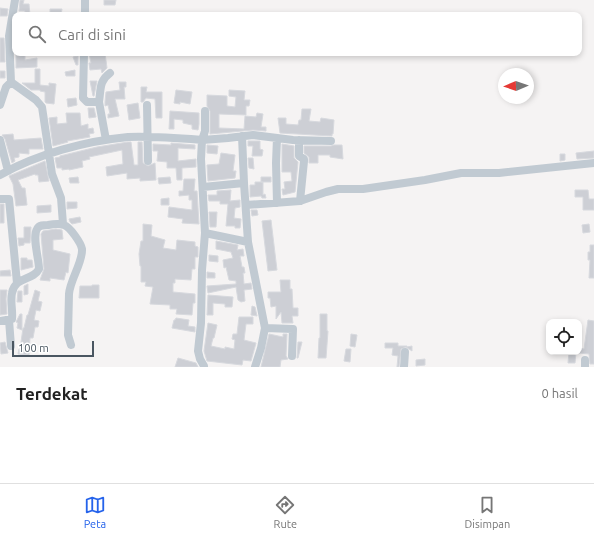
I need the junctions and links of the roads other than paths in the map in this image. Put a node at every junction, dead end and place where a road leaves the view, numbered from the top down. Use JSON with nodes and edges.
{"nodes":[{"id":1,"x":15,"y":0,"type":"edge"},
{"id":2,"x":85,"y":0,"type":"edge"},
{"id":3,"x":13,"y":12,"type":"edge"},
{"id":4,"x":85,"y":12,"type":"edge"},
{"id":5,"x":12,"y":18,"type":"edge"},
{"id":6,"x":84,"y":56,"type":"edge"},
{"id":7,"x":110,"y":73,"type":"dead end"},
{"id":8,"x":11,"y":82,"type":"junction"},
{"id":9,"x":99,"y":102,"type":"junction"},
{"id":10,"x":0,"y":105,"type":"edge"},
{"id":11,"x":147,"y":105,"type":"dead end"},
{"id":12,"x":205,"y":111,"type":"dead end"},
{"id":13,"x":242,"y":136,"type":"junction"},
{"id":14,"x":147,"y":137,"type":"junction"},
{"id":15,"x":277,"y":138,"type":"junction"},
{"id":16,"x":0,"y":140,"type":"edge"},
{"id":17,"x":106,"y":140,"type":"junction"},
{"id":18,"x":202,"y":140,"type":"junction"},
{"id":19,"x":299,"y":140,"type":"junction"},
{"id":20,"x":331,"y":141,"type":"dead end"},
{"id":21,"x":48,"y":154,"type":"junction"},
{"id":22,"x":148,"y":161,"type":"dead end"},
{"id":23,"x":594,"y":163,"type":"edge"},
{"id":24,"x":8,"y":171,"type":"junction"},
{"id":25,"x":0,"y":176,"type":"edge"},
{"id":26,"x":244,"y":184,"type":"junction"},
{"id":27,"x":202,"y":186,"type":"junction"},
{"id":28,"x":0,"y":199,"type":"edge"},
{"id":29,"x":300,"y":201,"type":"junction"},
{"id":30,"x":277,"y":203,"type":"junction"},
{"id":31,"x":246,"y":205,"type":"junction"},
{"id":32,"x":63,"y":224,"type":"junction"},
{"id":33,"x":205,"y":233,"type":"junction"},
{"id":34,"x":248,"y":242,"type":"junction"},
{"id":35,"x":17,"y":283,"type":"junction"},
{"id":36,"x":9,"y":320,"type":"junction"},
{"id":37,"x":0,"y":321,"type":"edge"},
{"id":38,"x":265,"y":328,"type":"junction"},
{"id":39,"x":71,"y":345,"type":"dead end"},
{"id":40,"x":11,"y":346,"type":"dead end"},
{"id":41,"x":405,"y":352,"type":"dead end"},
{"id":42,"x":292,"y":356,"type":"dead end"},
{"id":43,"x":206,"y":366,"type":"edge"},
{"id":44,"x":255,"y":367,"type":"edge"},
{"id":45,"x":404,"y":367,"type":"edge"}],
"edges":[{"from":1,"to":3,"type":"street"},
{"from":2,"to":4,"type":"street"},
{"from":5,"to":8,"type":"street"},
{"from":6,"to":9,"type":"street"},
{"from":7,"to":9,"type":"street"},
{"from":8,"to":10,"type":"street"},
{"from":8,"to":21,"type":"street"},
{"from":9,"to":17,"type":"street"},
{"from":11,"to":14,"type":"street"},
{"from":12,"to":18,"type":"street"},
{"from":13,"to":15,"type":"street"},
{"from":13,"to":18,"type":"street"},
{"from":13,"to":26,"type":"street"},
{"from":14,"to":17,"type":"street"},
{"from":14,"to":18,"type":"street"},
{"from":14,"to":22,"type":"street"},
{"from":15,"to":19,"type":"street"},
{"from":15,"to":30,"type":"street"},
{"from":16,"to":24,"type":"street"},
{"from":17,"to":21,"type":"street"},
{"from":18,"to":27,"type":"street"},
{"from":19,"to":20,"type":"street"},
{"from":19,"to":29,"type":"street"},
{"from":21,"to":24,"type":"street"},
{"from":21,"to":32,"type":"street"},
{"from":23,"to":29,"type":"street"},
{"from":24,"to":25,"type":"street"},
{"from":26,"to":27,"type":"street"},
{"from":26,"to":31,"type":"street"},
{"from":27,"to":33,"type":"street"},
{"from":28,"to":35,"type":"street"},
{"from":29,"to":30,"type":"street"},
{"from":30,"to":31,"type":"street"},
{"from":31,"to":34,"type":"street"},
{"from":32,"to":35,"type":"street"},
{"from":32,"to":39,"type":"street"},
{"from":33,"to":34,"type":"street"},
{"from":33,"to":43,"type":"street"},
{"from":34,"to":38,"type":"street"},
{"from":35,"to":36,"type":"street"},
{"from":36,"to":37,"type":"street"},
{"from":36,"to":40,"type":"street"},
{"from":38,"to":42,"type":"street"},
{"from":38,"to":44,"type":"street"},
{"from":41,"to":45,"type":"street"}]}
